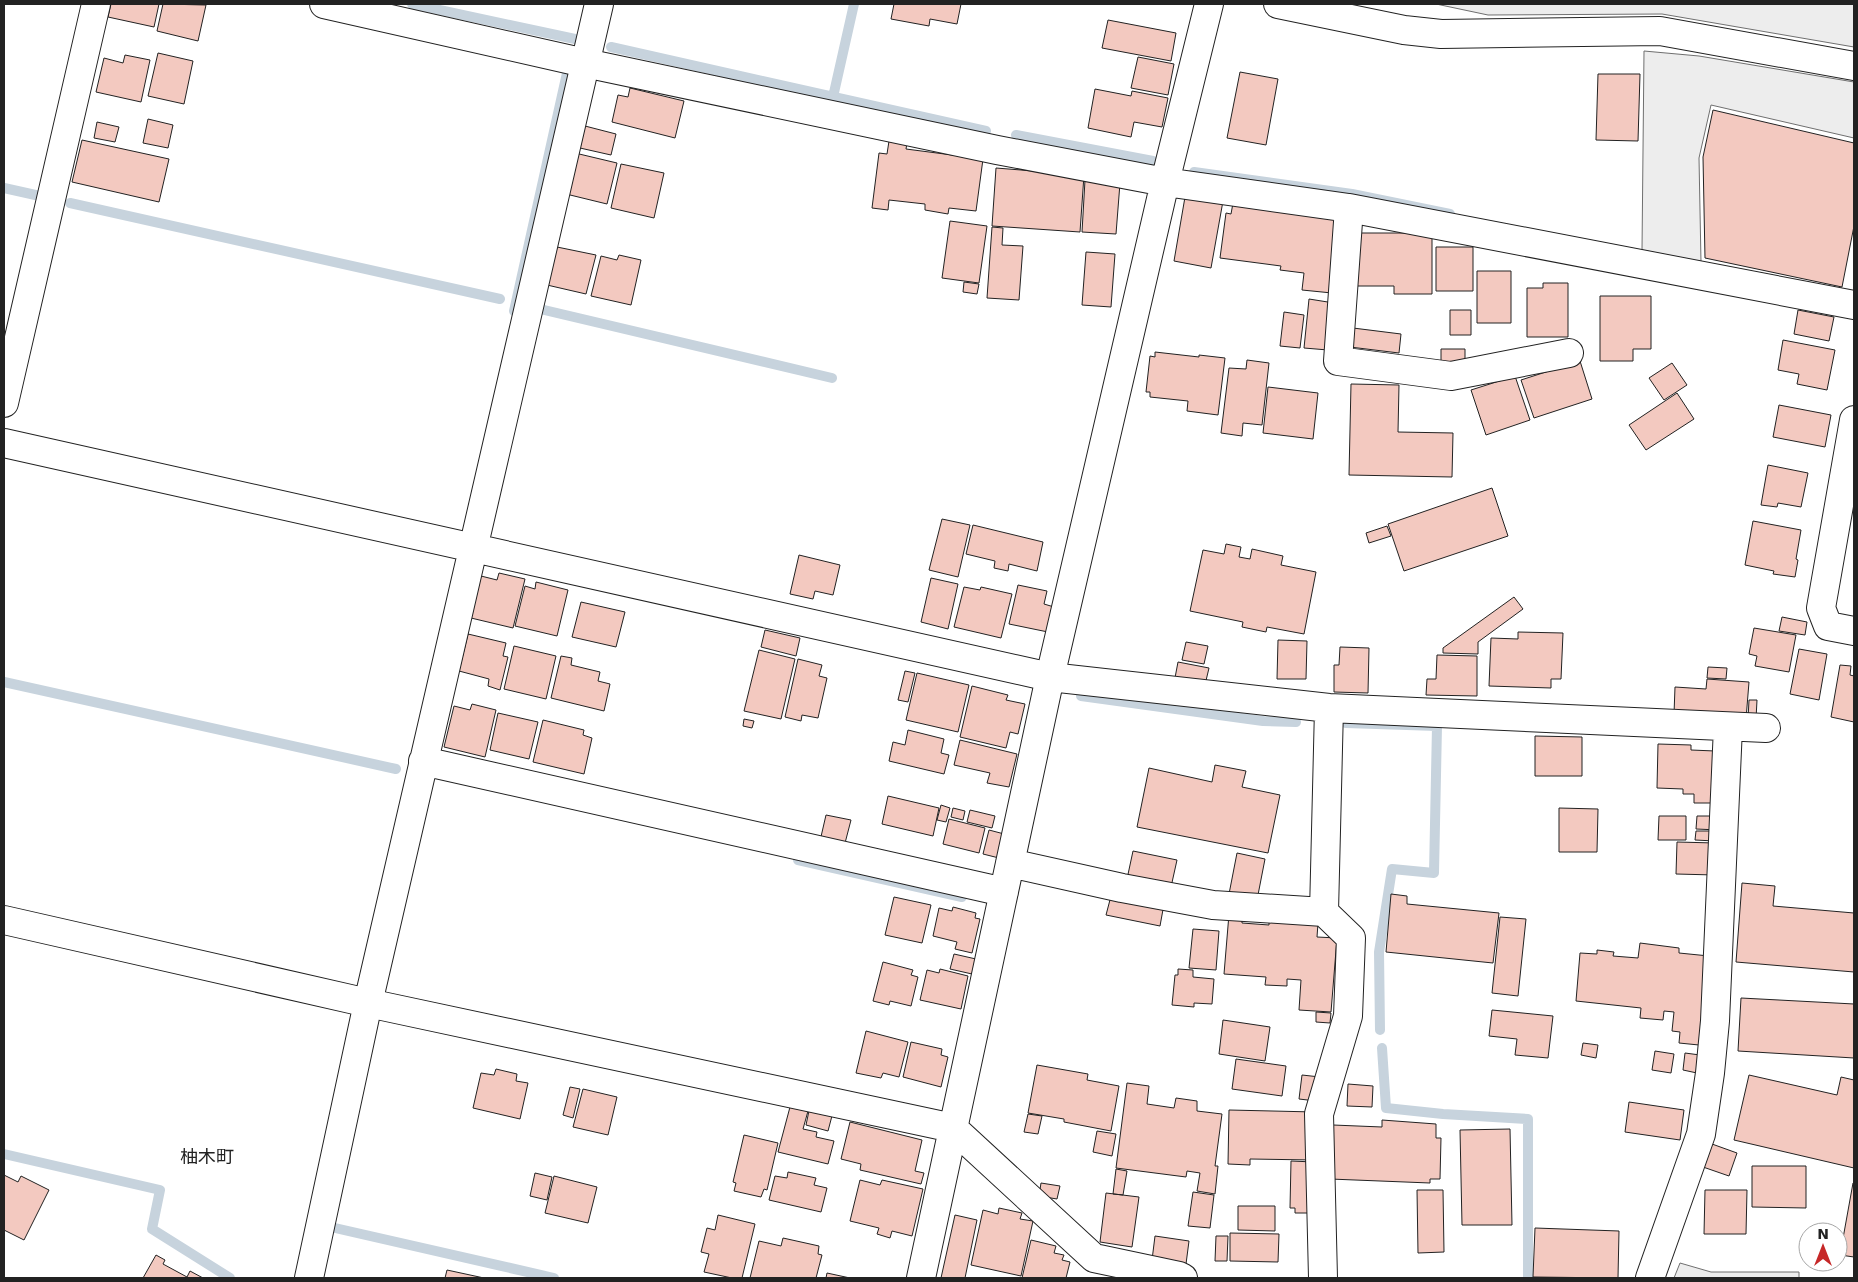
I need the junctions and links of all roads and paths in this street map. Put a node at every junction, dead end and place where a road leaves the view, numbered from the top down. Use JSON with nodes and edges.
{"nodes":[{"id":1,"x":96,"y":4,"type":"edge"},
{"id":2,"x":324,"y":4,"type":"edge"},
{"id":3,"x":599,"y":4,"type":"edge"},
{"id":4,"x":1209,"y":4,"type":"edge"},
{"id":5,"x":1278,"y":4,"type":"edge"},
{"id":6,"x":585,"y":63,"type":"junction"},
{"id":7,"x":1854,"y":66,"type":"edge"},
{"id":8,"x":1165,"y":182,"type":"junction"},
{"id":9,"x":1350,"y":208,"type":"junction"},
{"id":10,"x":1854,"y":305,"type":"edge"},
{"id":11,"x":1569,"y":353,"type":"dead end"},
{"id":12,"x":4,"y":403,"type":"edge"},
{"id":13,"x":1854,"y":421,"type":"edge"},
{"id":14,"x":4,"y":442,"type":"edge"},
{"id":15,"x":472,"y":548,"type":"junction"},
{"id":16,"x":1854,"y":631,"type":"edge"},
{"id":17,"x":1050,"y":677,"type":"junction"},
{"id":18,"x":1328,"y":708,"type":"junction"},
{"id":19,"x":1728,"y":727,"type":"junction"},
{"id":20,"x":1766,"y":728,"type":"dead end"},
{"id":21,"x":423,"y":761,"type":"junction"},
{"id":22,"x":1010,"y":864,"type":"junction"},
{"id":23,"x":1004,"y":892,"type":"junction"},
{"id":24,"x":1324,"y":912,"type":"junction"},
{"id":25,"x":4,"y":920,"type":"edge"},
{"id":26,"x":368,"y":1003,"type":"junction"},
{"id":27,"x":953,"y":1128,"type":"junction"},
{"id":28,"x":309,"y":1278,"type":"edge"},
{"id":29,"x":921,"y":1278,"type":"edge"},
{"id":30,"x":1182,"y":1278,"type":"edge"},
{"id":31,"x":1323,"y":1278,"type":"edge"},
{"id":32,"x":1650,"y":1278,"type":"edge"}],
"edges":[{"from":1,"to":12,"type":"street"},
{"from":2,"to":6,"type":"street"},
{"from":3,"to":6,"type":"street"},
{"from":4,"to":8,"type":"street"},
{"from":5,"to":7,"type":"street"},
{"from":6,"to":8,"type":"street"},
{"from":6,"to":15,"type":"street"},
{"from":8,"to":9,"type":"street"},
{"from":8,"to":17,"type":"street"},
{"from":9,"to":10,"type":"street"},
{"from":9,"to":11,"type":"street"},
{"from":13,"to":16,"type":"street"},
{"from":14,"to":15,"type":"street"},
{"from":15,"to":17,"type":"street"},
{"from":15,"to":21,"type":"street"},
{"from":17,"to":18,"type":"street"},
{"from":17,"to":22,"type":"street"},
{"from":18,"to":19,"type":"street"},
{"from":18,"to":24,"type":"street"},
{"from":19,"to":20,"type":"street"},
{"from":19,"to":32,"type":"street"},
{"from":21,"to":23,"type":"street"},
{"from":21,"to":26,"type":"street"},
{"from":22,"to":23,"type":"street"},
{"from":22,"to":24,"type":"street"},
{"from":23,"to":27,"type":"street"},
{"from":24,"to":31,"type":"street"},
{"from":25,"to":26,"type":"street"},
{"from":26,"to":27,"type":"street"},
{"from":26,"to":28,"type":"street"},
{"from":27,"to":29,"type":"street"},
{"from":27,"to":30,"type":"street"}]}
